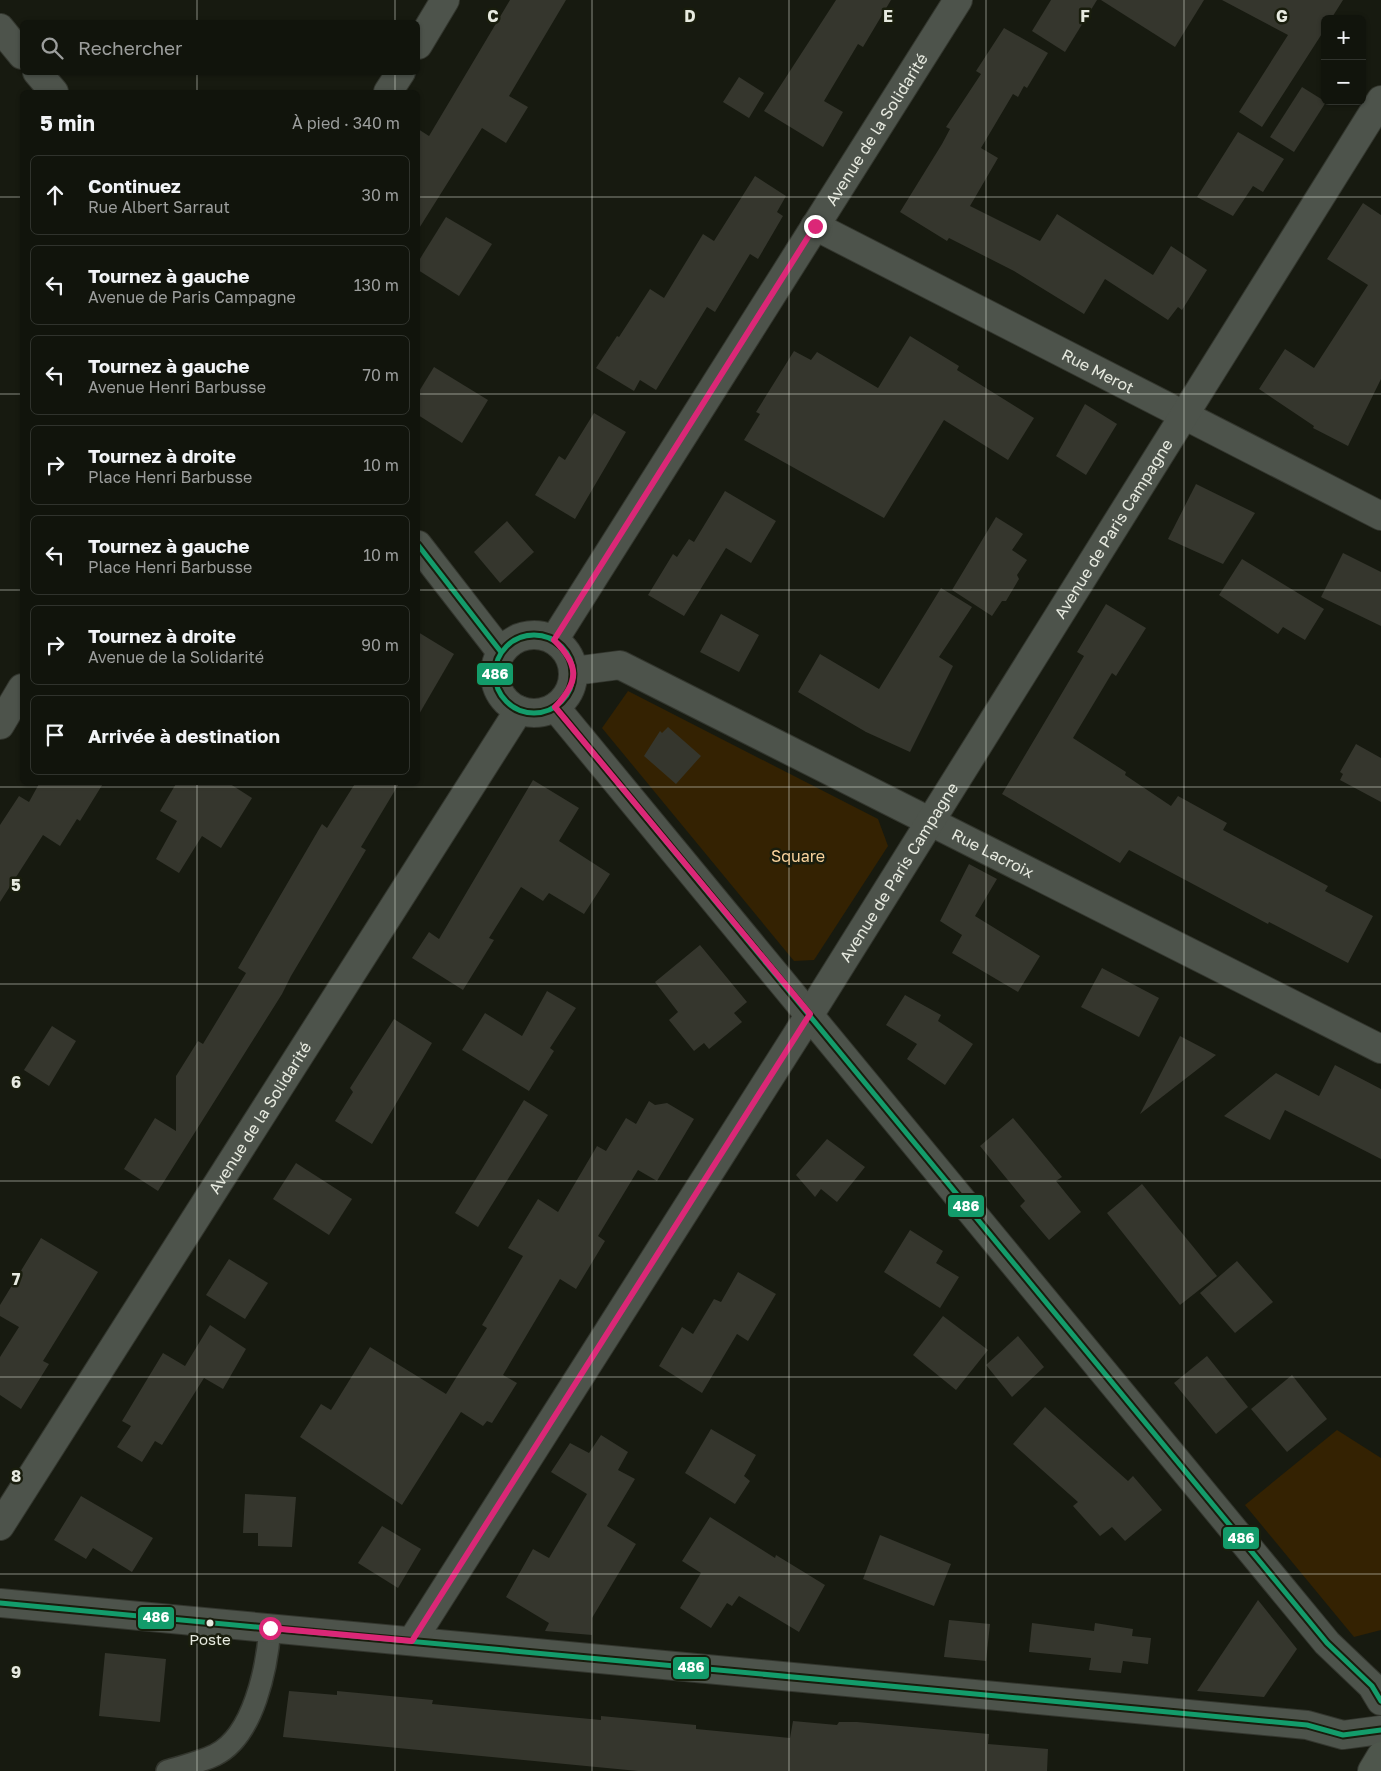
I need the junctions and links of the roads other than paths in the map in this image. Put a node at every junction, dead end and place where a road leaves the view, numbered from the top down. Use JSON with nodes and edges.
{"nodes":[{"id":1,"x":445,"y":0,"type":"edge"},
{"id":2,"x":958,"y":0,"type":"edge"},
{"id":3,"x":0,"y":28,"type":"edge"},
{"id":4,"x":420,"y":42,"type":"edge"},
{"id":5,"x":20,"y":53,"type":"edge"},
{"id":6,"x":40,"y":75,"type":"edge"},
{"id":7,"x":399,"y":75,"type":"edge"},
{"id":8,"x":52,"y":90,"type":"edge"},
{"id":9,"x":389,"y":90,"type":"edge"},
{"id":10,"x":1381,"y":100,"type":"edge"},
{"id":11,"x":815,"y":226,"type":"junction"},
{"id":12,"x":1184,"y":415,"type":"junction"},
{"id":13,"x":1381,"y":516,"type":"edge"},
{"id":14,"x":420,"y":547,"type":"edge"},
{"id":15,"x":554,"y":640,"type":"junction"},
{"id":16,"x":502,"y":652,"type":"junction"},
{"id":17,"x":574,"y":671,"type":"junction"},
{"id":18,"x":20,"y":691,"type":"edge"},
{"id":19,"x":555,"y":707,"type":"junction"},
{"id":20,"x":519,"y":710,"type":"junction"},
{"id":21,"x":0,"y":725,"type":"edge"},
{"id":22,"x":930,"y":821,"type":"junction"},
{"id":23,"x":810,"y":1014,"type":"junction"},
{"id":24,"x":1381,"y":1049,"type":"edge"},
{"id":25,"x":0,"y":1526,"type":"edge"},
{"id":26,"x":0,"y":1603,"type":"edge"},
{"id":27,"x":270,"y":1628,"type":"junction"},
{"id":28,"x":412,"y":1641,"type":"junction"},
{"id":29,"x":1381,"y":1701,"type":"edge"},
{"id":30,"x":1381,"y":1730,"type":"edge"},
{"id":31,"x":1381,"y":1756,"type":"edge"},
{"id":32,"x":167,"y":1771,"type":"edge"},
{"id":33,"x":1372,"y":1771,"type":"edge"}],
"edges":[{"from":1,"to":4,"type":"street"},
{"from":2,"to":11,"type":"street","name":"Avenue de la Solidarité"},
{"from":3,"to":5,"type":"street"},
{"from":6,"to":8,"type":"street"},
{"from":7,"to":9,"type":"street"},
{"from":10,"to":12,"type":"street","name":"Avenue de Paris Campagne"},
{"from":11,"to":12,"type":"street","name":"Rue Merot"},
{"from":11,"to":15,"type":"street","name":"Avenue de la Solidarité"},
{"from":12,"to":13,"type":"street","name":"Rue Merot"},
{"from":12,"to":22,"type":"street","name":"Avenue de Paris Campagne"},
{"from":14,"to":16,"type":"street"},
{"from":15,"to":16,"type":"street"},
{"from":15,"to":17,"type":"street"},
{"from":16,"to":20,"type":"street"},
{"from":17,"to":19,"type":"street"},
{"from":17,"to":22,"type":"street","name":"Rue Lacroix"},
{"from":18,"to":21,"type":"street"},
{"from":19,"to":20,"type":"street"},
{"from":19,"to":23,"type":"street"},
{"from":20,"to":25,"type":"street","name":"Avenue de la Solidarité"},
{"from":22,"to":23,"type":"street","name":"Avenue de Paris Campagne"},
{"from":22,"to":24,"type":"street","name":"Rue Lacroix"},
{"from":23,"to":28,"type":"street","name":"Avenue de Paris Campagne"},
{"from":23,"to":29,"type":"street"},
{"from":26,"to":27,"type":"street"},
{"from":27,"to":28,"type":"street"},
{"from":27,"to":32,"type":"lane"},
{"from":28,"to":30,"type":"street"},
{"from":31,"to":33,"type":"main road"}]}
